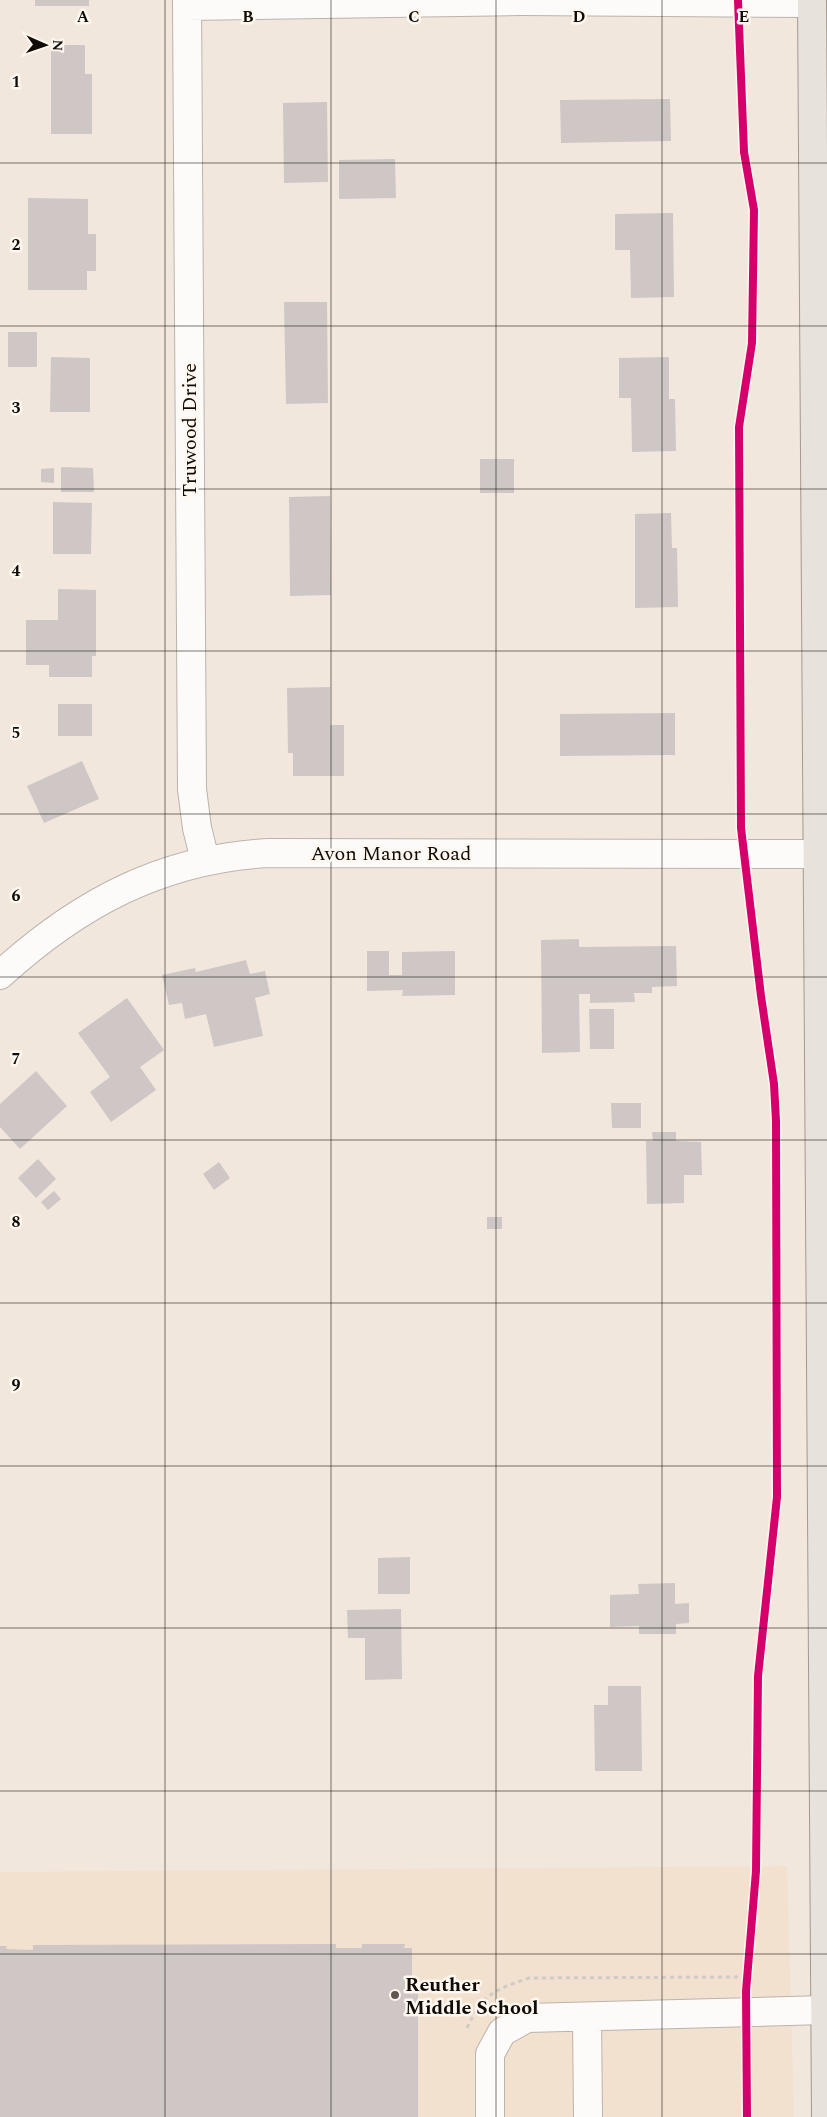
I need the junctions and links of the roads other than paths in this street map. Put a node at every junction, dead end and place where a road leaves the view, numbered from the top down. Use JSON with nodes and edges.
{"nodes":[{"id":1,"x":812,"y":2,"type":"edge"},
{"id":2,"x":187,"y":3,"type":"edge"},
{"id":3,"x":821,"y":583,"type":"edge"},
{"id":4,"x":816,"y":854,"type":"junction"},
{"id":5,"x":205,"y":860,"type":"junction"},
{"id":6,"x":822,"y":915,"type":"edge"},
{"id":7,"x":0,"y":975,"type":"edge"},
{"id":8,"x":823,"y":1087,"type":"edge"},
{"id":9,"x":824,"y":1301,"type":"edge"},
{"id":10,"x":825,"y":1775,"type":"edge"},
{"id":11,"x":825,"y":2010,"type":"junction"},
{"id":12,"x":587,"y":2018,"type":"junction"},
{"id":13,"x":490,"y":2117,"type":"edge"},
{"id":14,"x":588,"y":2117,"type":"edge"},
{"id":15,"x":826,"y":2117,"type":"edge"}],
"edges":[{"from":1,"to":2,"type":"street"},
{"from":1,"to":3,"type":"main road"},
{"from":2,"to":5,"type":"street","name":"Truwood Drive"},
{"from":3,"to":4,"type":"main road"},
{"from":4,"to":5,"type":"street","name":"Avon Manor Road"},
{"from":4,"to":6,"type":"main road"},
{"from":5,"to":7,"type":"street","name":"Avon Manor Road"},
{"from":6,"to":8,"type":"main road"},
{"from":8,"to":9,"type":"main road"},
{"from":9,"to":10,"type":"main road"},
{"from":10,"to":11,"type":"main road"},
{"from":11,"to":12,"type":"street"},
{"from":11,"to":15,"type":"main road"},
{"from":12,"to":13,"type":"street"},
{"from":12,"to":14,"type":"street"}]}
